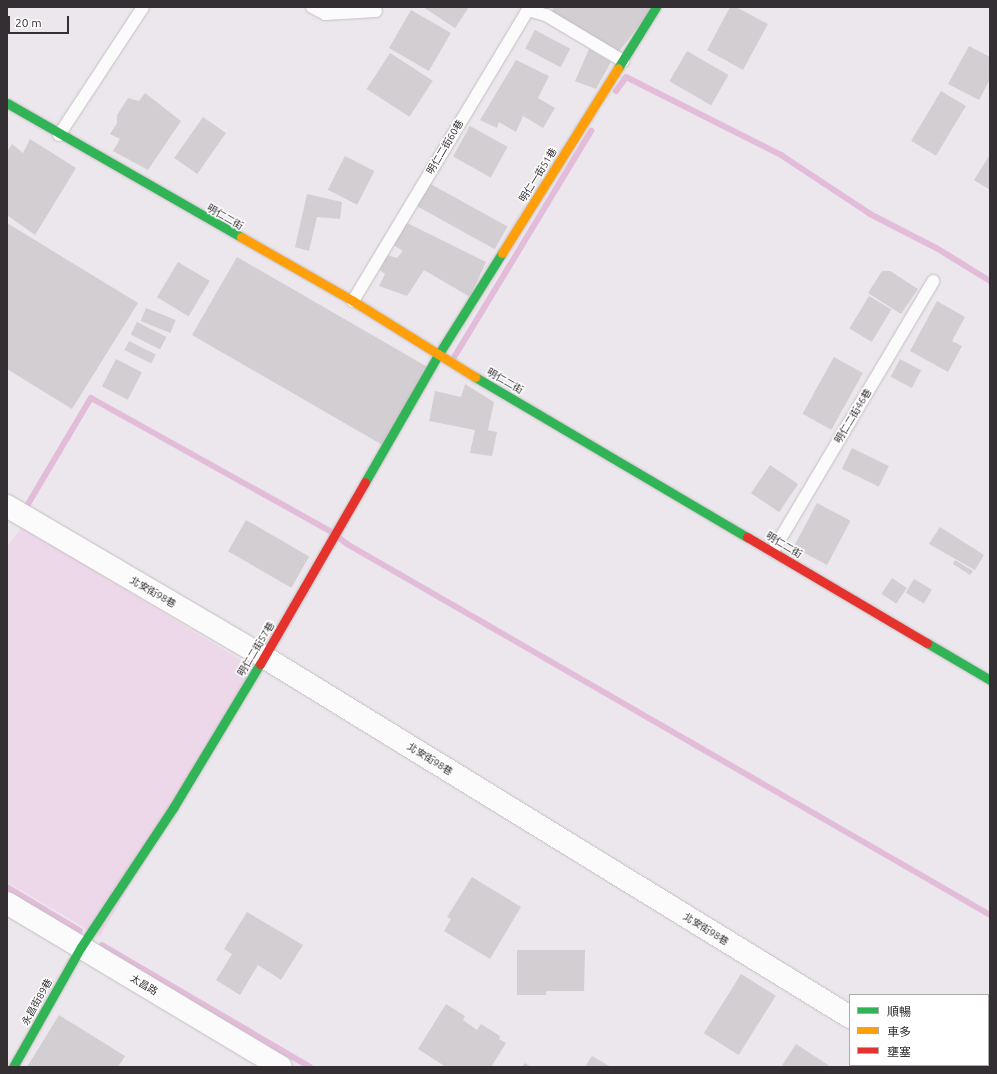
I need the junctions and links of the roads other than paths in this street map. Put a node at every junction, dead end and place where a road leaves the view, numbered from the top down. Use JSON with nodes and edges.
{"nodes":[{"id":1,"x":143,"y":7,"type":"edge"},
{"id":2,"x":312,"y":7,"type":"edge"},
{"id":3,"x":656,"y":7,"type":"edge"},
{"id":4,"x":376,"y":11,"type":"dead end"},
{"id":5,"x":548,"y":11,"type":"edge"},
{"id":6,"x":623,"y":62,"type":"junction"},
{"id":7,"x":7,"y":103,"type":"edge"},
{"id":8,"x":59,"y":135,"type":"junction"},
{"id":9,"x":933,"y":281,"type":"dead end"},
{"id":10,"x":352,"y":301,"type":"junction"},
{"id":11,"x":438,"y":355,"type":"junction"},
{"id":12,"x":7,"y":506,"type":"edge"},
{"id":13,"x":773,"y":551,"type":"junction"},
{"id":14,"x":264,"y":657,"type":"junction"},
{"id":15,"x":990,"y":680,"type":"edge"},
{"id":16,"x":7,"y":903,"type":"edge"},
{"id":17,"x":80,"y":947,"type":"junction"},
{"id":18,"x":849,"y":1016,"type":"edge"},
{"id":19,"x":13,"y":1067,"type":"edge"},
{"id":20,"x":281,"y":1067,"type":"edge"}],
"edges":[{"from":1,"to":8,"type":"lane"},
{"from":2,"to":4,"type":"lane"},
{"from":3,"to":6,"type":"street","name":"明仁一街51巷"},
{"from":5,"to":6,"type":"lane"},
{"from":5,"to":10,"type":"lane","name":"明仁二街60巷"},
{"from":6,"to":11,"type":"street","name":"明仁一街51巷"},
{"from":7,"to":8,"type":"street","name":"明仁二街"},
{"from":8,"to":10,"type":"street","name":"明仁二街"},
{"from":9,"to":13,"type":"lane","name":"明仁二街46巷"},
{"from":10,"to":11,"type":"street","name":"明仁二街"},
{"from":11,"to":13,"type":"street","name":"明仁二街"},
{"from":11,"to":14,"type":"street","name":"明仁二街57巷"},
{"from":12,"to":14,"type":"street","name":"北安街98巷"},
{"from":13,"to":15,"type":"street","name":"明仁二街"},
{"from":14,"to":17,"type":"street","name":"明仁二街57巷"},
{"from":14,"to":18,"type":"street","name":"北安街98巷"},
{"from":16,"to":17,"type":"street","name":"太昌路"},
{"from":17,"to":19,"type":"street","name":"永昌街89巷"},
{"from":17,"to":20,"type":"street","name":"太昌路"}]}
